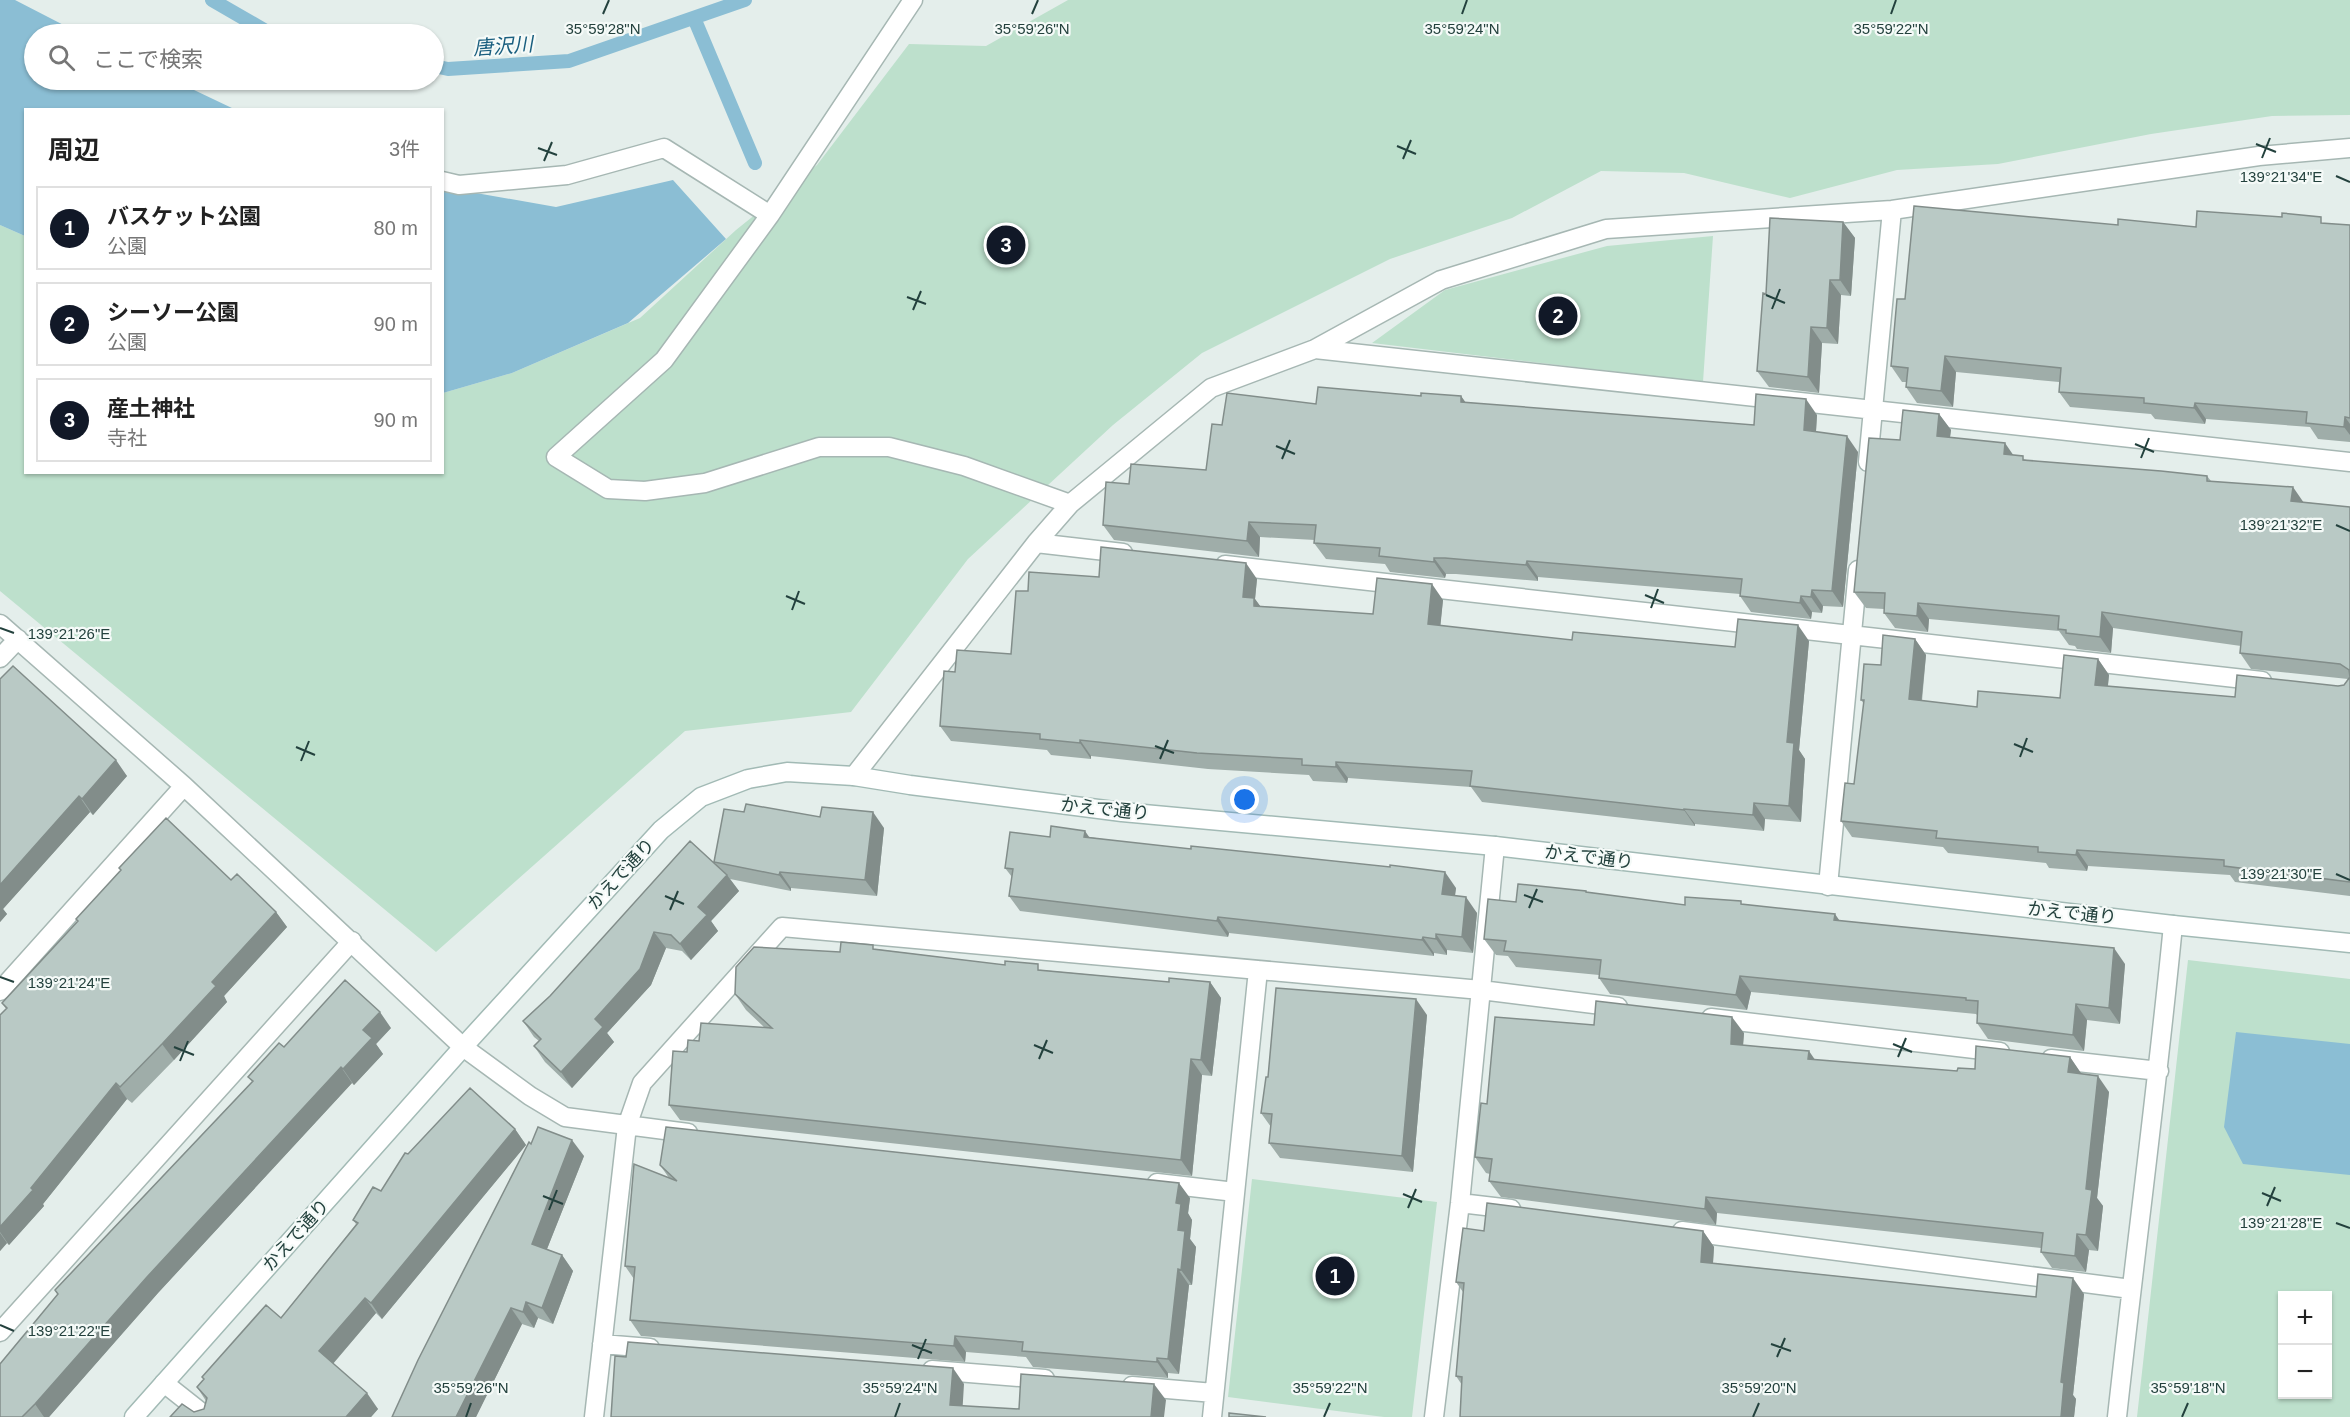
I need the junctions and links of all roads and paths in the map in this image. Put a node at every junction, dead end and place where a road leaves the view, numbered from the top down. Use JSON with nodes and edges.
{"nodes":[{"id":1,"x":913,"y":0,"type":"edge"},
{"id":2,"x":2350,"y":148,"type":"edge"},
{"id":3,"x":444,"y":181,"type":"edge"},
{"id":4,"x":1892,"y":210,"type":"junction"},
{"id":5,"x":770,"y":215,"type":"junction"},
{"id":6,"x":1315,"y":349,"type":"junction"},
{"id":7,"x":1873,"y":410,"type":"junction"},
{"id":8,"x":2350,"y":462,"type":"edge"},
{"id":9,"x":1867,"y":481,"type":"edge"},
{"id":10,"x":1070,"y":504,"type":"junction"},
{"id":11,"x":1036,"y":543,"type":"junction"},
{"id":12,"x":1860,"y":553,"type":"edge"},
{"id":13,"x":1143,"y":555,"type":"edge"},
{"id":14,"x":1214,"y":563,"type":"edge"},
{"id":15,"x":0,"y":624,"type":"edge"},
{"id":16,"x":1852,"y":637,"type":"junction"},
{"id":17,"x":18,"y":639,"type":"junction"},
{"id":18,"x":0,"y":658,"type":"edge"},
{"id":19,"x":2279,"y":683,"type":"edge"},
{"id":20,"x":854,"y":776,"type":"junction"},
{"id":21,"x":184,"y":786,"type":"junction"},
{"id":22,"x":1495,"y":846,"type":"junction"},
{"id":23,"x":1828,"y":886,"type":"junction"},
{"id":24,"x":2174,"y":925,"type":"junction"},
{"id":25,"x":352,"y":941,"type":"junction"},
{"id":26,"x":2350,"y":943,"type":"edge"},
{"id":27,"x":1258,"y":970,"type":"junction"},
{"id":28,"x":1481,"y":990,"type":"junction"},
{"id":29,"x":0,"y":991,"type":"edge"},
{"id":30,"x":1636,"y":1009,"type":"edge"},
{"id":31,"x":1695,"y":1016,"type":"edge"},
{"id":32,"x":463,"y":1047,"type":"junction"},
{"id":33,"x":2159,"y":1071,"type":"junction"},
{"id":34,"x":627,"y":1126,"type":"junction"},
{"id":35,"x":709,"y":1135,"type":"edge"},
{"id":36,"x":1142,"y":1182,"type":"edge"},
{"id":37,"x":1235,"y":1192,"type":"junction"},
{"id":38,"x":1460,"y":1203,"type":"junction"},
{"id":39,"x":1530,"y":1212,"type":"edge"},
{"id":40,"x":1660,"y":1228,"type":"edge"},
{"id":41,"x":2131,"y":1289,"type":"junction"},
{"id":42,"x":0,"y":1332,"type":"edge"},
{"id":43,"x":602,"y":1344,"type":"junction"},
{"id":44,"x":673,"y":1350,"type":"edge"},
{"id":45,"x":920,"y":1369,"type":"edge"},
{"id":46,"x":1061,"y":1381,"type":"edge"},
{"id":47,"x":164,"y":1383,"type":"junction"},
{"id":48,"x":1120,"y":1385,"type":"edge"},
{"id":49,"x":1214,"y":1393,"type":"junction"},
{"id":50,"x":134,"y":1417,"type":"edge"},
{"id":51,"x":207,"y":1417,"type":"edge"},
{"id":52,"x":594,"y":1417,"type":"edge"},
{"id":53,"x":1212,"y":1417,"type":"edge"},
{"id":54,"x":1434,"y":1417,"type":"edge"},
{"id":55,"x":2117,"y":1417,"type":"edge"}],
"edges":[{"from":1,"to":5,"type":"street"},
{"from":2,"to":4,"type":"street"},
{"from":3,"to":5,"type":"street"},
{"from":4,"to":6,"type":"street"},
{"from":4,"to":7,"type":"street"},
{"from":5,"to":10,"type":"street"},
{"from":6,"to":7,"type":"street"},
{"from":6,"to":10,"type":"street"},
{"from":7,"to":8,"type":"street"},
{"from":7,"to":9,"type":"street"},
{"from":10,"to":11,"type":"street"},
{"from":11,"to":13,"type":"street"},
{"from":11,"to":20,"type":"street"},
{"from":12,"to":16,"type":"street"},
{"from":14,"to":16,"type":"street"},
{"from":15,"to":17,"type":"street"},
{"from":16,"to":19,"type":"street"},
{"from":16,"to":23,"type":"street"},
{"from":17,"to":18,"type":"street"},
{"from":17,"to":21,"type":"street"},
{"from":20,"to":22,"type":"street","name":"かえで通り"},
{"from":20,"to":32,"type":"street","name":"かえで通り"},
{"from":21,"to":25,"type":"street"},
{"from":21,"to":29,"type":"street"},
{"from":22,"to":23,"type":"street","name":"かえで通り"},
{"from":22,"to":28,"type":"street"},
{"from":23,"to":24,"type":"street","name":"かえで通り"},
{"from":24,"to":26,"type":"street","name":"かえで通り"},
{"from":24,"to":33,"type":"street"},
{"from":25,"to":32,"type":"street"},
{"from":25,"to":42,"type":"street"},
{"from":27,"to":28,"type":"street"},
{"from":27,"to":34,"type":"street"},
{"from":27,"to":37,"type":"street"},
{"from":28,"to":30,"type":"street"},
{"from":28,"to":38,"type":"street"},
{"from":31,"to":33,"type":"street"},
{"from":32,"to":34,"type":"street"},
{"from":32,"to":47,"type":"street","name":"かえで通り"},
{"from":33,"to":41,"type":"street"},
{"from":34,"to":35,"type":"street"},
{"from":34,"to":43,"type":"street"},
{"from":36,"to":37,"type":"street"},
{"from":37,"to":49,"type":"street"},
{"from":38,"to":39,"type":"street"},
{"from":38,"to":54,"type":"street"},
{"from":40,"to":41,"type":"street"},
{"from":41,"to":55,"type":"street"},
{"from":43,"to":44,"type":"street"},
{"from":43,"to":52,"type":"street"},
{"from":45,"to":46,"type":"street"},
{"from":47,"to":50,"type":"street","name":"かえで通り"},
{"from":47,"to":51,"type":"street"},
{"from":48,"to":49,"type":"street"},
{"from":49,"to":53,"type":"street"}]}
